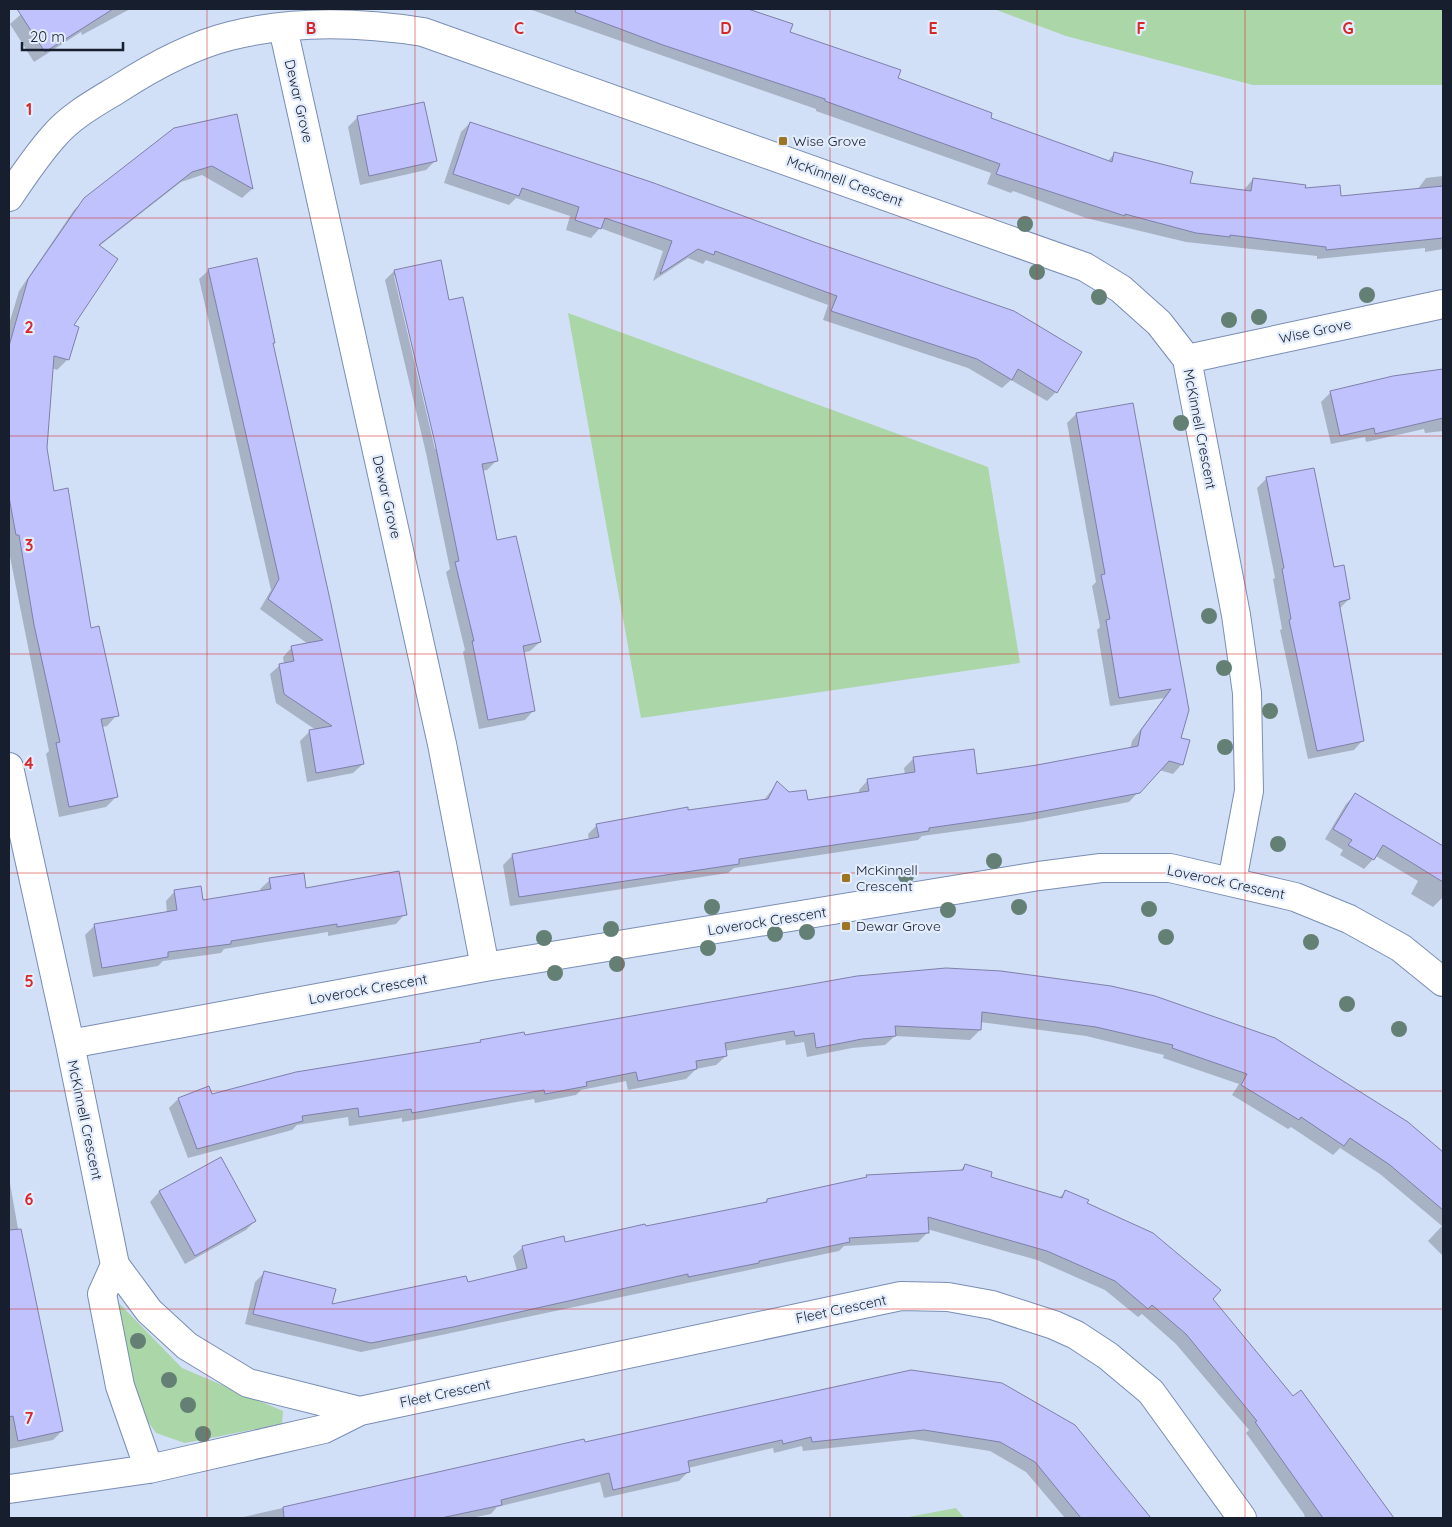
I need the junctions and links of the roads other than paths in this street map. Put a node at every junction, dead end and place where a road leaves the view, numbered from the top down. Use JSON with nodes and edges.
{"nodes":[{"id":1,"x":283,"y":28,"type":"junction"},
{"id":2,"x":9,"y":197,"type":"edge"},
{"id":3,"x":1443,"y":304,"type":"edge"},
{"id":4,"x":1187,"y":359,"type":"junction"},
{"id":5,"x":9,"y":767,"type":"edge"},
{"id":6,"x":1232,"y":881,"type":"junction"},
{"id":7,"x":485,"y":967,"type":"junction"},
{"id":8,"x":1443,"y":982,"type":"edge"},
{"id":9,"x":70,"y":1044,"type":"junction"},
{"id":10,"x":115,"y":1265,"type":"junction"},
{"id":11,"x":360,"y":1411,"type":"junction"},
{"id":12,"x":149,"y":1469,"type":"junction"},
{"id":13,"x":9,"y":1490,"type":"edge"},
{"id":14,"x":1242,"y":1518,"type":"edge"}],
"edges":[{"from":1,"to":2,"type":"street","name":"McKinnell Crescent"},
{"from":1,"to":4,"type":"street","name":"McKinnell Crescent"},
{"from":1,"to":7,"type":"street","name":"Dewar Grove"},
{"from":3,"to":4,"type":"street","name":"Wise Grove"},
{"from":4,"to":6,"type":"street","name":"McKinnell Crescent"},
{"from":5,"to":9,"type":"street","name":"McKinnell Crescent"},
{"from":6,"to":7,"type":"street","name":"Loverock Crescent"},
{"from":6,"to":8,"type":"street","name":"Loverock Crescent"},
{"from":7,"to":9,"type":"street","name":"Loverock Crescent"},
{"from":9,"to":10,"type":"street","name":"McKinnell Crescent"},
{"from":10,"to":11,"type":"street","name":"Fleet Crescent"},
{"from":10,"to":12,"type":"street"},
{"from":11,"to":12,"type":"street","name":"Fleet Crescent"},
{"from":11,"to":14,"type":"street","name":"Fleet Crescent"},
{"from":12,"to":13,"type":"street","name":"Fleet Crescent"}]}
